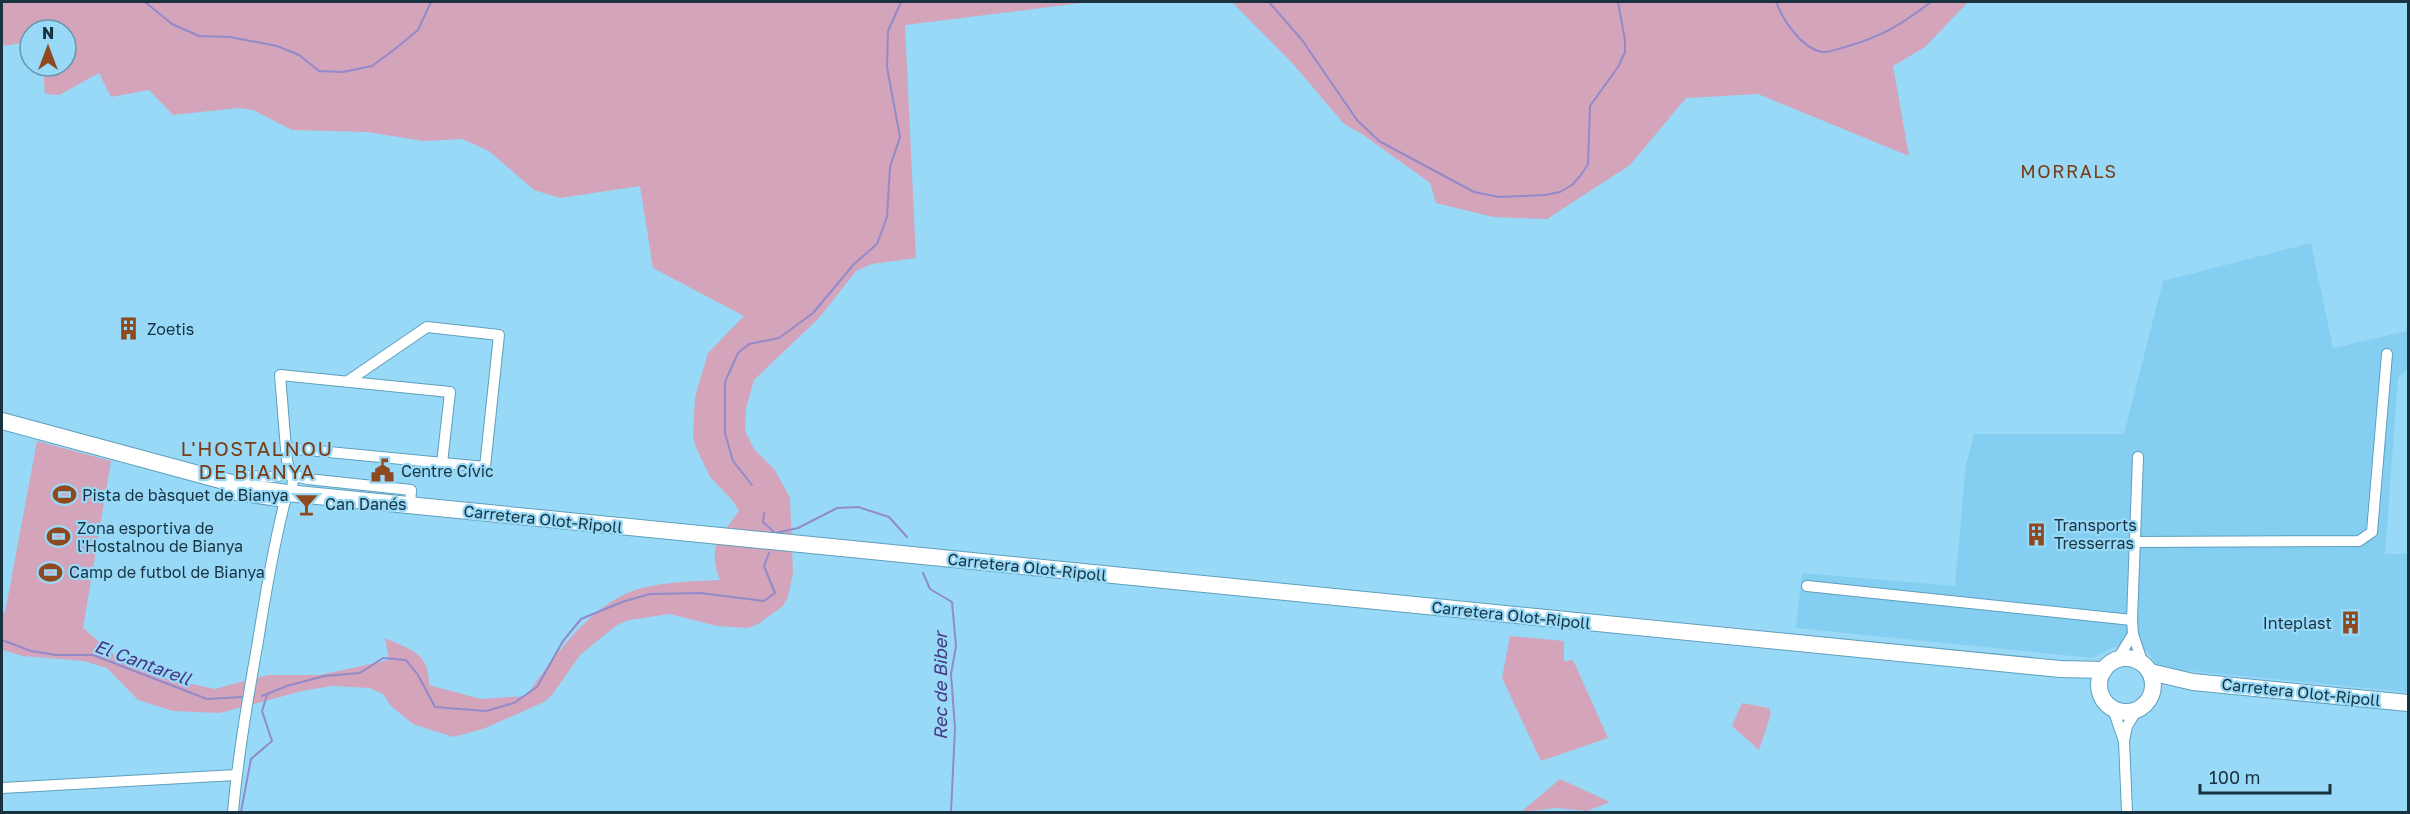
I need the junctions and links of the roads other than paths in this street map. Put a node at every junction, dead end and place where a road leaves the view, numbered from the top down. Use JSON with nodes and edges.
{"nodes":[{"id":1,"x":2387,"y":354,"type":"dead end"},
{"id":2,"x":348,"y":381,"type":"junction"},
{"id":3,"x":2,"y":421,"type":"edge"},
{"id":4,"x":287,"y":448,"type":"junction"},
{"id":5,"x":2138,"y":457,"type":"dead end"},
{"id":6,"x":287,"y":461,"type":"junction"},
{"id":7,"x":442,"y":463,"type":"junction"},
{"id":8,"x":291,"y":475,"type":"junction"},
{"id":9,"x":216,"y":479,"type":"junction"},
{"id":10,"x":284,"y":491,"type":"junction"},
{"id":11,"x":410,"y":505,"type":"junction"},
{"id":12,"x":2135,"y":542,"type":"junction"},
{"id":13,"x":1808,"y":586,"type":"dead end"},
{"id":14,"x":2132,"y":620,"type":"junction"},
{"id":15,"x":2133,"y":634,"type":"junction"},
{"id":16,"x":2110,"y":665,"type":"junction"},
{"id":17,"x":2146,"y":668,"type":"junction"},
{"id":18,"x":2061,"y":669,"type":"junction"},
{"id":19,"x":2193,"y":682,"type":"junction"},
{"id":20,"x":2099,"y":689,"type":"junction"},
{"id":21,"x":2409,"y":703,"type":"edge"},
{"id":22,"x":2143,"y":705,"type":"junction"},
{"id":23,"x":2113,"y":709,"type":"junction"},
{"id":24,"x":2124,"y":741,"type":"junction"},
{"id":25,"x":236,"y":776,"type":"junction"},
{"id":26,"x":2,"y":788,"type":"edge"},
{"id":27,"x":233,"y":813,"type":"edge"},
{"id":28,"x":2127,"y":813,"type":"edge"}],
"edges":[{"from":1,"to":12,"type":"street"},
{"from":2,"to":4,"type":"street"},
{"from":2,"to":7,"type":"street"},
{"from":2,"to":7,"type":"street"},
{"from":3,"to":9,"type":"main road","name":"Carretera Olot-Ripoll"},
{"from":4,"to":6,"type":"street"},
{"from":4,"to":7,"type":"street"},
{"from":5,"to":12,"type":"street"},
{"from":6,"to":8,"type":"street"},
{"from":6,"to":10,"type":"street"},
{"from":8,"to":10,"type":"street"},
{"from":8,"to":10,"type":"street"},
{"from":8,"to":11,"type":"street"},
{"from":9,"to":10,"type":"main road","name":"Carretera Olot-Ripoll"},
{"from":9,"to":10,"type":"street"},
{"from":10,"to":11,"type":"main road","name":"Carretera Olot-Ripoll"},
{"from":10,"to":25,"type":"street"},
{"from":11,"to":18,"type":"main road","name":"Carretera Olot-Ripoll"},
{"from":12,"to":14,"type":"street"},
{"from":13,"to":14,"type":"street"},
{"from":14,"to":15,"type":"street"},
{"from":15,"to":16,"type":"street"},
{"from":15,"to":17,"type":"street"},
{"from":16,"to":17,"type":"main road"},
{"from":16,"to":18,"type":"main road","name":"Carretera Olot-Ripoll"},
{"from":16,"to":20,"type":"main road"},
{"from":17,"to":19,"type":"main road","name":"Carretera Olot-Ripoll"},
{"from":17,"to":22,"type":"main road"},
{"from":18,"to":20,"type":"main road","name":"Carretera Olot-Ripoll"},
{"from":19,"to":21,"type":"main road","name":"Carretera Olot-Ripoll"},
{"from":19,"to":22,"type":"main road","name":"Carretera Olot-Ripoll"},
{"from":20,"to":23,"type":"main road"},
{"from":22,"to":23,"type":"main road"},
{"from":22,"to":24,"type":"street"},
{"from":23,"to":24,"type":"street"},
{"from":24,"to":28,"type":"street"},
{"from":25,"to":26,"type":"street"},
{"from":25,"to":27,"type":"street"}]}
